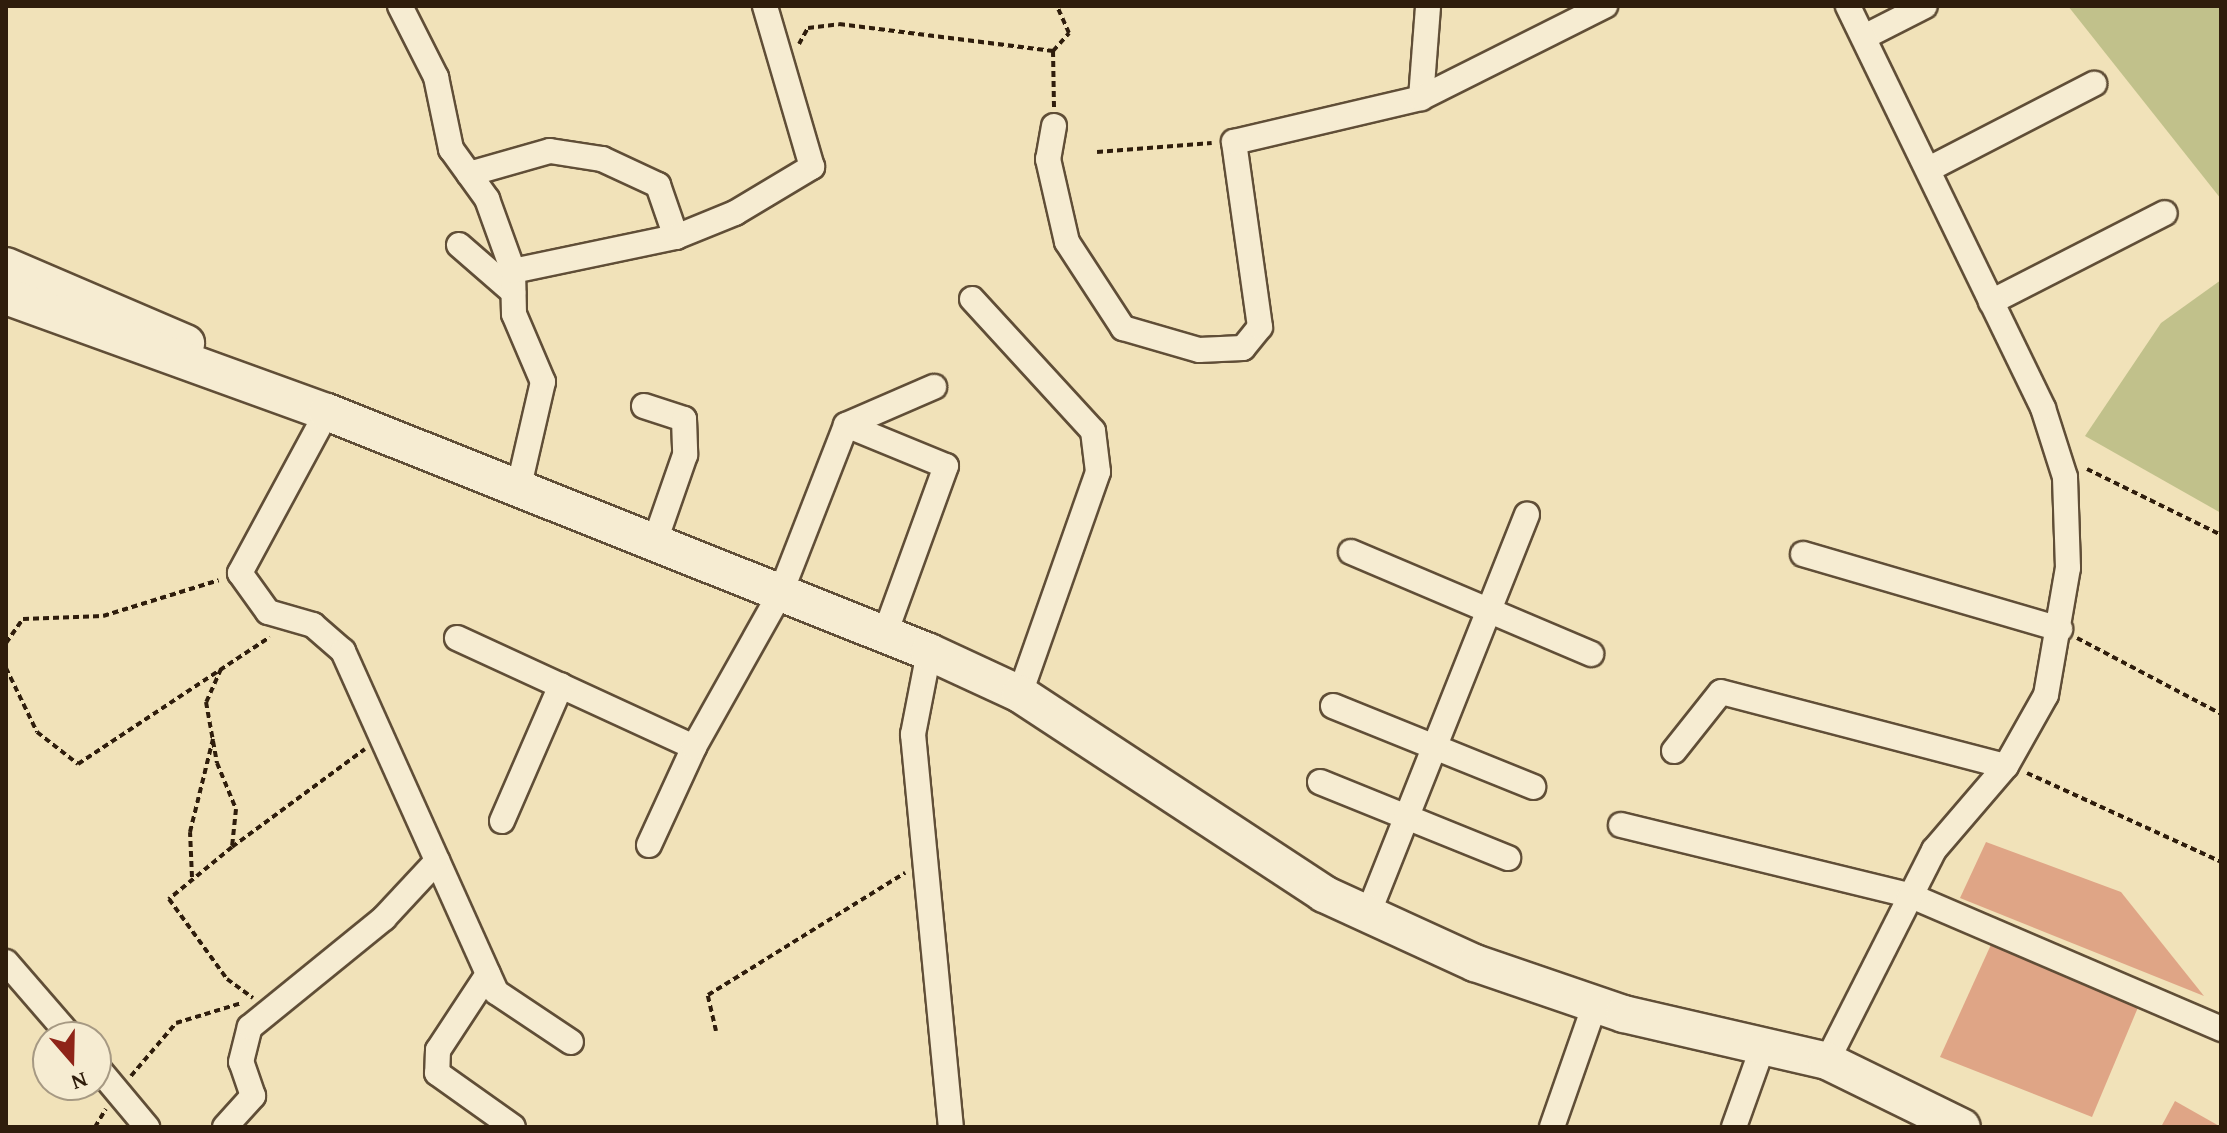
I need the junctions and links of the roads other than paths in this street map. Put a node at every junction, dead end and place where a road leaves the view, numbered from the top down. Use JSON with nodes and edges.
{"nodes":[{"id":1,"x":400,"y":6,"type":"edge"},
{"id":2,"x":765,"y":6,"type":"edge"},
{"id":3,"x":1428,"y":6,"type":"edge"},
{"id":4,"x":1605,"y":6,"type":"edge"},
{"id":5,"x":1848,"y":6,"type":"edge"},
{"id":6,"x":1925,"y":6,"type":"edge"},
{"id":7,"x":1864,"y":37,"type":"junction"},
{"id":8,"x":2094,"y":84,"type":"dead end"},
{"id":9,"x":1421,"y":98,"type":"junction"},
{"id":10,"x":1054,"y":126,"type":"road end"},
{"id":11,"x":1929,"y":169,"type":"junction"},
{"id":12,"x":469,"y":174,"type":"junction"},
{"id":13,"x":2165,"y":213,"type":"dead end"},
{"id":14,"x":676,"y":237,"type":"junction"},
{"id":15,"x":459,"y":245,"type":"dead end"},
{"id":16,"x":513,"y":281,"type":"junction"},
{"id":17,"x":19,"y":287,"type":"edge"},
{"id":18,"x":972,"y":299,"type":"dead end"},
{"id":19,"x":1991,"y":302,"type":"junction"},
{"id":20,"x":934,"y":387,"type":"dead end"},
{"id":21,"x":644,"y":406,"type":"dead end"},
{"id":22,"x":327,"y":412,"type":"junction"},
{"id":23,"x":846,"y":425,"type":"junction"},
{"id":24,"x":518,"y":490,"type":"junction"},
{"id":25,"x":1527,"y":514,"type":"dead end"},
{"id":26,"x":654,"y":544,"type":"junction"},
{"id":27,"x":1351,"y":552,"type":"dead end"},
{"id":28,"x":1803,"y":554,"type":"dead end"},
{"id":29,"x":781,"y":592,"type":"junction"},
{"id":30,"x":1489,"y":610,"type":"junction"},
{"id":31,"x":2060,"y":629,"type":"junction"},
{"id":32,"x":885,"y":634,"type":"junction"},
{"id":33,"x":457,"y":638,"type":"dead end"},
{"id":34,"x":929,"y":652,"type":"junction"},
{"id":35,"x":1591,"y":654,"type":"dead end"},
{"id":36,"x":561,"y":685,"type":"junction"},
{"id":37,"x":1020,"y":694,"type":"junction"},
{"id":38,"x":1333,"y":706,"type":"dead end"},
{"id":39,"x":694,"y":747,"type":"junction"},
{"id":40,"x":1434,"y":747,"type":"junction"},
{"id":41,"x":1674,"y":751,"type":"dead end"},
{"id":42,"x":2006,"y":766,"type":"junction"},
{"id":43,"x":1320,"y":782,"type":"dead end"},
{"id":44,"x":1533,"y":787,"type":"dead end"},
{"id":45,"x":1406,"y":817,"type":"junction"},
{"id":46,"x":502,"y":821,"type":"dead end"},
{"id":47,"x":1621,"y":825,"type":"dead end"},
{"id":48,"x":649,"y":845,"type":"dead end"},
{"id":49,"x":1508,"y":858,"type":"dead end"},
{"id":50,"x":437,"y":861,"type":"junction"},
{"id":51,"x":1909,"y":895,"type":"junction"},
{"id":52,"x":1368,"y":914,"type":"junction"},
{"id":53,"x":6,"y":962,"type":"edge"},
{"id":54,"x":488,"y":974,"type":"junction"},
{"id":55,"x":1595,"y":1004,"type":"junction"},
{"id":56,"x":57,"y":1021,"type":"edge"},
{"id":57,"x":2221,"y":1029,"type":"edge"},
{"id":58,"x":571,"y":1042,"type":"dead end"},
{"id":59,"x":1763,"y":1046,"type":"junction"},
{"id":60,"x":1827,"y":1061,"type":"junction"},
{"id":61,"x":112,"y":1084,"type":"edge"},
{"id":62,"x":147,"y":1127,"type":"edge"},
{"id":63,"x":225,"y":1127,"type":"edge"},
{"id":64,"x":513,"y":1127,"type":"edge"},
{"id":65,"x":951,"y":1127,"type":"edge"},
{"id":66,"x":1552,"y":1127,"type":"edge"},
{"id":67,"x":1734,"y":1127,"type":"edge"},
{"id":68,"x":1962,"y":1127,"type":"edge"}],
"edges":[{"from":1,"to":12,"type":"street"},
{"from":2,"to":14,"type":"street"},
{"from":3,"to":9,"type":"street"},
{"from":4,"to":9,"type":"street"},
{"from":5,"to":7,"type":"street"},
{"from":6,"to":7,"type":"street"},
{"from":7,"to":11,"type":"street"},
{"from":8,"to":11,"type":"street"},
{"from":9,"to":10,"type":"street"},
{"from":11,"to":19,"type":"street"},
{"from":12,"to":14,"type":"street"},
{"from":12,"to":16,"type":"street"},
{"from":13,"to":19,"type":"street"},
{"from":14,"to":16,"type":"street"},
{"from":15,"to":16,"type":"street"},
{"from":16,"to":24,"type":"street"},
{"from":17,"to":22,"type":"main road"},
{"from":18,"to":37,"type":"street"},
{"from":19,"to":31,"type":"street"},
{"from":20,"to":23,"type":"street"},
{"from":21,"to":26,"type":"street"},
{"from":22,"to":24,"type":"main road"},
{"from":22,"to":50,"type":"street"},
{"from":23,"to":29,"type":"street"},
{"from":23,"to":32,"type":"street"},
{"from":24,"to":26,"type":"main road"},
{"from":25,"to":30,"type":"street"},
{"from":26,"to":29,"type":"main road"},
{"from":27,"to":30,"type":"street"},
{"from":28,"to":31,"type":"street"},
{"from":29,"to":32,"type":"main road"},
{"from":29,"to":39,"type":"street"},
{"from":30,"to":35,"type":"street"},
{"from":30,"to":40,"type":"street"},
{"from":31,"to":42,"type":"street"},
{"from":32,"to":34,"type":"main road"},
{"from":33,"to":36,"type":"street"},
{"from":34,"to":37,"type":"main road"},
{"from":34,"to":65,"type":"street"},
{"from":36,"to":39,"type":"street"},
{"from":36,"to":46,"type":"street"},
{"from":37,"to":52,"type":"main road"},
{"from":38,"to":40,"type":"street"},
{"from":39,"to":48,"type":"street"},
{"from":40,"to":44,"type":"street"},
{"from":40,"to":45,"type":"street"},
{"from":41,"to":42,"type":"street"},
{"from":42,"to":51,"type":"street"},
{"from":43,"to":45,"type":"street"},
{"from":45,"to":49,"type":"street"},
{"from":45,"to":52,"type":"street"},
{"from":47,"to":51,"type":"street"},
{"from":50,"to":54,"type":"street"},
{"from":50,"to":63,"type":"street"},
{"from":51,"to":57,"type":"street"},
{"from":51,"to":60,"type":"street"},
{"from":52,"to":55,"type":"main road"},
{"from":53,"to":56,"type":"street"},
{"from":54,"to":58,"type":"street"},
{"from":54,"to":64,"type":"street"},
{"from":55,"to":59,"type":"main road"},
{"from":55,"to":66,"type":"street"},
{"from":59,"to":60,"type":"main road"},
{"from":59,"to":67,"type":"street"},
{"from":60,"to":68,"type":"main road"},
{"from":61,"to":62,"type":"street"}]}
